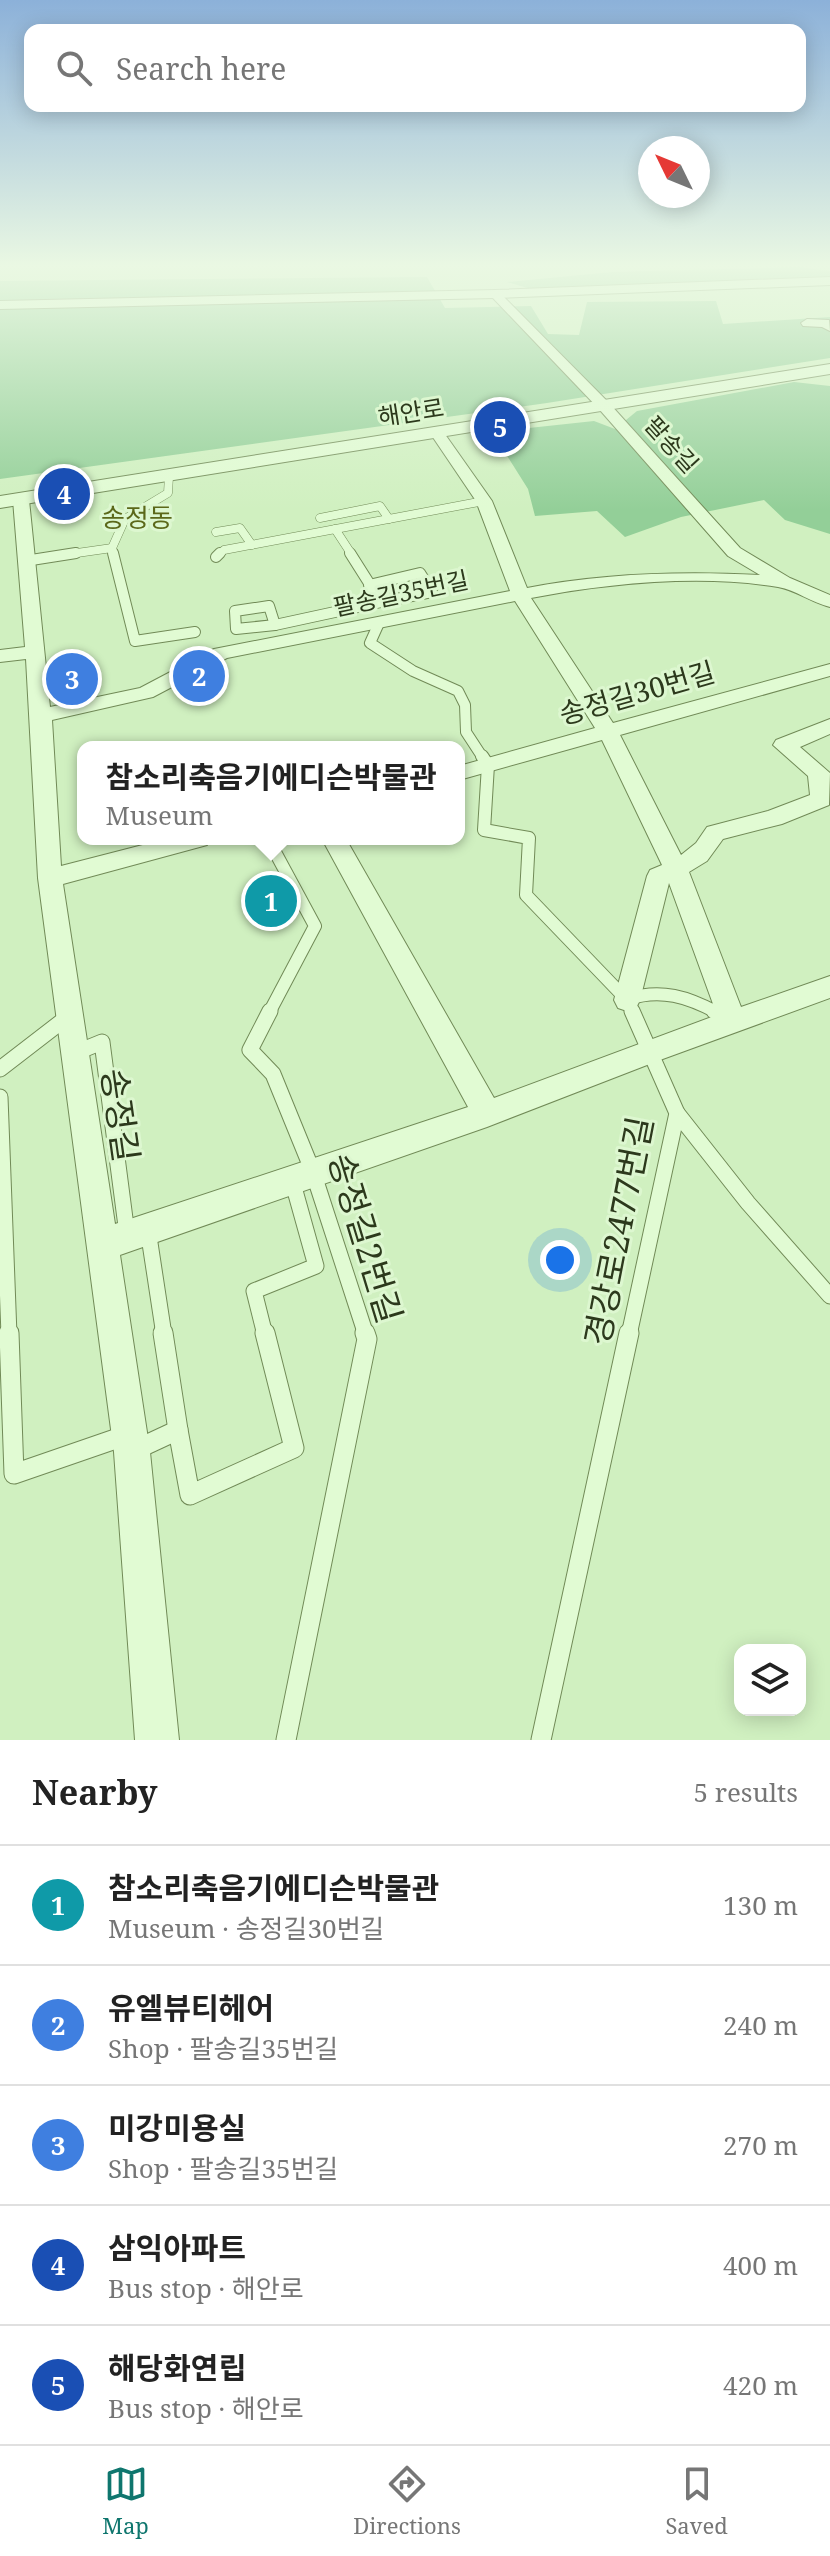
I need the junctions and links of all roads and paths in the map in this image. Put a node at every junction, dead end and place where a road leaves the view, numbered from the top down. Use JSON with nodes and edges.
{"nodes":[{"id":1,"x":547,"y":347,"type":"edge"},
{"id":2,"x":830,"y":369,"type":"edge"},
{"id":3,"x":604,"y":406,"type":"junction"},
{"id":4,"x":437,"y":433,"type":"junction"},
{"id":5,"x":169,"y":476,"type":"junction"},
{"id":6,"x":10,"y":501,"type":"edge"},
{"id":7,"x":484,"y":501,"type":"junction"},
{"id":8,"x":320,"y":518,"type":"dead end"},
{"id":9,"x":389,"y":519,"type":"junction"},
{"id":10,"x":335,"y":529,"type":"junction"},
{"id":11,"x":216,"y":532,"type":"dead end"},
{"id":12,"x":252,"y":545,"type":"junction"},
{"id":13,"x":112,"y":548,"type":"junction"},
{"id":14,"x":216,"y":557,"type":"dead end"},
{"id":15,"x":25,"y":561,"type":"junction"},
{"id":16,"x":784,"y":582,"type":"junction"},
{"id":17,"x":369,"y":585,"type":"junction"},
{"id":18,"x":520,"y":594,"type":"junction"},
{"id":19,"x":381,"y":602,"type":"junction"},
{"id":20,"x":830,"y":602,"type":"edge"},
{"id":21,"x":379,"y":623,"type":"junction"},
{"id":22,"x":275,"y":625,"type":"dead end"},
{"id":23,"x":195,"y":632,"type":"dead end"},
{"id":24,"x":34,"y":652,"type":"junction"},
{"id":25,"x":0,"y":656,"type":"edge"},
{"id":26,"x":830,"y":670,"type":"edge"},
{"id":27,"x":41,"y":716,"type":"junction"},
{"id":28,"x":830,"y":726,"type":"edge"},
{"id":29,"x":608,"y":732,"type":"junction"},
{"id":30,"x":488,"y":765,"type":"junction"},
{"id":31,"x":465,"y":771,"type":"edge"},
{"id":32,"x":176,"y":845,"type":"edge"},
{"id":33,"x":271,"y":845,"type":"edge"},
{"id":34,"x":337,"y":845,"type":"edge"},
{"id":35,"x":676,"y":869,"type":"junction"},
{"id":36,"x":50,"y":878,"type":"junction"},
{"id":37,"x":830,"y":987,"type":"edge"},
{"id":38,"x":627,"y":1000,"type":"junction"},
{"id":39,"x":70,"y":1015,"type":"junction"},
{"id":40,"x":733,"y":1021,"type":"junction"},
{"id":41,"x":650,"y":1051,"type":"junction"},
{"id":42,"x":0,"y":1069,"type":"edge"},
{"id":43,"x":0,"y":1097,"type":"edge"},
{"id":44,"x":677,"y":1113,"type":"junction"},
{"id":45,"x":487,"y":1114,"type":"junction"},
{"id":46,"x":302,"y":1175,"type":"junction"},
{"id":47,"x":125,"y":1236,"type":"junction"},
{"id":48,"x":830,"y":1296,"type":"edge"},
{"id":49,"x":178,"y":1430,"type":"junction"},
{"id":50,"x":131,"y":1443,"type":"junction"},
{"id":51,"x":7,"y":1476,"type":"edge"},
{"id":52,"x":157,"y":1740,"type":"edge"},
{"id":53,"x":286,"y":1740,"type":"edge"},
{"id":54,"x":541,"y":1740,"type":"edge"}],
"edges":[{"from":1,"to":3,"type":"street","name":"팔송길"},
{"from":2,"to":3,"type":"street","name":"해안로"},
{"from":3,"to":4,"type":"street","name":"해안로"},
{"from":3,"to":16,"type":"street","name":"팔송길"},
{"from":4,"to":5,"type":"street","name":"해안로"},
{"from":4,"to":7,"type":"street"},
{"from":5,"to":6,"type":"street","name":"해안로"},
{"from":5,"to":13,"type":"lane"},
{"from":6,"to":15,"type":"street","name":"송정길"},
{"from":7,"to":9,"type":"lane"},
{"from":7,"to":18,"type":"street"},
{"from":8,"to":9,"type":"lane"},
{"from":9,"to":10,"type":"lane"},
{"from":10,"to":12,"type":"lane"},
{"from":10,"to":17,"type":"lane"},
{"from":11,"to":12,"type":"lane"},
{"from":12,"to":14,"type":"lane"},
{"from":13,"to":15,"type":"lane"},
{"from":13,"to":23,"type":"lane"},
{"from":15,"to":24,"type":"street","name":"송정길"},
{"from":16,"to":18,"type":"street","name":"팔송길35번길"},
{"from":16,"to":20,"type":"street","name":"팔송길"},
{"from":17,"to":19,"type":"lane"},
{"from":17,"to":19,"type":"lane"},
{"from":18,"to":21,"type":"street","name":"팔송길35번길"},
{"from":18,"to":29,"type":"street"},
{"from":19,"to":22,"type":"lane"},
{"from":21,"to":27,"type":"street","name":"팔송길35번길"},
{"from":21,"to":30,"type":"lane"},
{"from":24,"to":25,"type":"street"},
{"from":24,"to":27,"type":"street","name":"송정길"},
{"from":26,"to":29,"type":"street","name":"송정길30번길"},
{"from":27,"to":36,"type":"street","name":"송정길"},
{"from":28,"to":35,"type":"street"},
{"from":29,"to":30,"type":"street","name":"송정길30번길"},
{"from":29,"to":35,"type":"street"},
{"from":30,"to":31,"type":"street","name":"송정길30번길"},
{"from":30,"to":38,"type":"lane","name":"경강로2477번길"},
{"from":32,"to":36,"type":"street"},
{"from":33,"to":46,"type":"lane","name":"송정길2번길"},
{"from":34,"to":45,"type":"street"},
{"from":35,"to":38,"type":"street"},
{"from":35,"to":40,"type":"street"},
{"from":36,"to":39,"type":"street","name":"송정길"},
{"from":37,"to":40,"type":"street"},
{"from":38,"to":40,"type":"lane"},
{"from":38,"to":41,"type":"lane","name":"경강로2477번길"},
{"from":39,"to":42,"type":"lane"},
{"from":39,"to":47,"type":"street","name":"송정길"},
{"from":40,"to":41,"type":"street"},
{"from":41,"to":44,"type":"lane","name":"경강로2477번길"},
{"from":41,"to":45,"type":"street"},
{"from":43,"to":51,"type":"lane"},
{"from":44,"to":48,"type":"lane"},
{"from":44,"to":54,"type":"lane","name":"경강로2477번길"},
{"from":45,"to":46,"type":"street"},
{"from":46,"to":47,"type":"street"},
{"from":46,"to":49,"type":"lane"},
{"from":46,"to":53,"type":"lane","name":"송정길2번길"},
{"from":47,"to":49,"type":"lane"},
{"from":47,"to":50,"type":"street","name":"송정길"},
{"from":49,"to":50,"type":"lane"},
{"from":50,"to":51,"type":"lane"},
{"from":50,"to":52,"type":"street","name":"송정길"}]}
